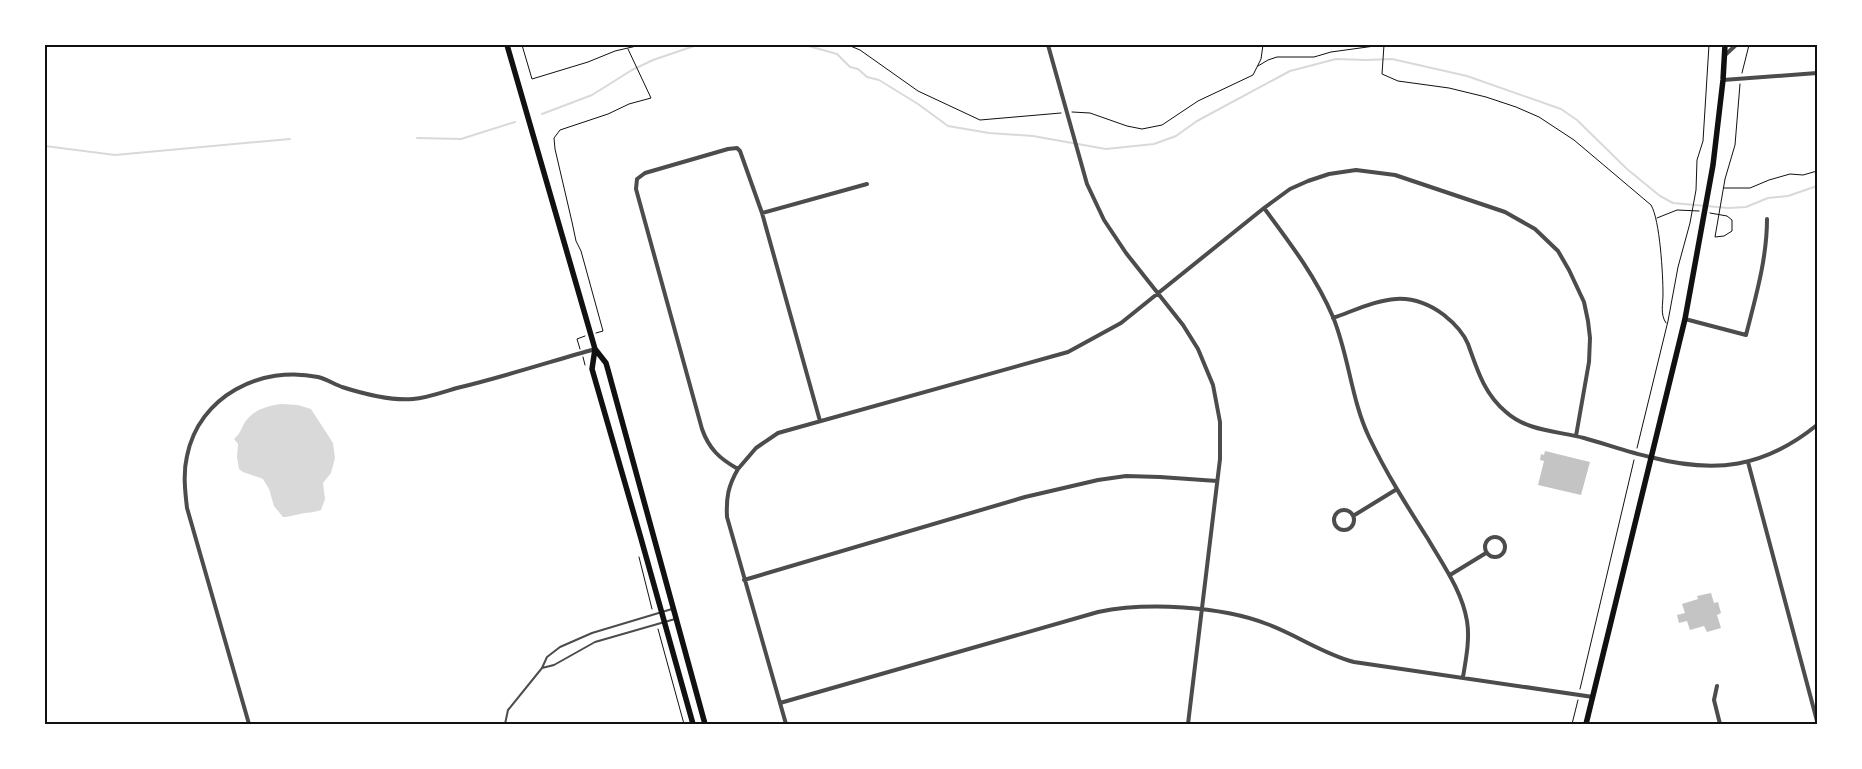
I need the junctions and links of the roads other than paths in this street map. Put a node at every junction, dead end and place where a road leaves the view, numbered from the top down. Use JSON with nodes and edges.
{"nodes":[{"id":1,"x":507,"y":45,"type":"edge"},
{"id":2,"x":1048,"y":45,"type":"edge"},
{"id":3,"x":1725,"y":45,"type":"edge"},
{"id":4,"x":1736,"y":45,"type":"edge"},
{"id":5,"x":1724,"y":56,"type":"junction"},
{"id":6,"x":1817,"y":73,"type":"edge"},
{"id":7,"x":1723,"y":80,"type":"junction"},
{"id":8,"x":866,"y":184,"type":"dead end"},
{"id":9,"x":1264,"y":208,"type":"junction"},
{"id":10,"x":762,"y":213,"type":"junction"},
{"id":11,"x":1767,"y":219,"type":"dead end"},
{"id":12,"x":1157,"y":294,"type":"junction"},
{"id":13,"x":1333,"y":318,"type":"junction"},
{"id":14,"x":1685,"y":319,"type":"junction"},
{"id":15,"x":595,"y":349,"type":"junction"},
{"id":16,"x":820,"y":421,"type":"junction"},
{"id":17,"x":1817,"y":425,"type":"edge"},
{"id":18,"x":1576,"y":436,"type":"junction"},
{"id":19,"x":1650,"y":458,"type":"junction"},
{"id":20,"x":1748,"y":462,"type":"junction"},
{"id":21,"x":738,"y":469,"type":"junction"},
{"id":22,"x":1217,"y":481,"type":"junction"},
{"id":23,"x":1397,"y":489,"type":"junction"},
{"id":24,"x":1353,"y":516,"type":"junction"},
{"id":25,"x":1486,"y":553,"type":"junction"},
{"id":26,"x":1450,"y":575,"type":"junction"},
{"id":27,"x":744,"y":580,"type":"junction"},
{"id":28,"x":673,"y":609,"type":"junction"},
{"id":29,"x":1201,"y":610,"type":"junction"},
{"id":30,"x":661,"y":612,"type":"junction"},
{"id":31,"x":675,"y":618,"type":"junction"},
{"id":32,"x":664,"y":622,"type":"junction"},
{"id":33,"x":542,"y":668,"type":"junction"},
{"id":34,"x":1463,"y":677,"type":"junction"},
{"id":35,"x":1717,"y":686,"type":"dead end"},
{"id":36,"x":1593,"y":697,"type":"junction"},
{"id":37,"x":780,"y":703,"type":"junction"},
{"id":38,"x":1817,"y":720,"type":"edge"},
{"id":39,"x":249,"y":724,"type":"edge"},
{"id":40,"x":505,"y":724,"type":"edge"},
{"id":41,"x":693,"y":724,"type":"edge"},
{"id":42,"x":705,"y":724,"type":"edge"},
{"id":43,"x":786,"y":724,"type":"edge"},
{"id":44,"x":1188,"y":724,"type":"edge"},
{"id":45,"x":1586,"y":724,"type":"edge"},
{"id":46,"x":1720,"y":724,"type":"edge"}],
"edges":[{"from":1,"to":15,"type":"main road"},
{"from":2,"to":12,"type":"street"},
{"from":3,"to":5,"type":"main road"},
{"from":4,"to":5,"type":"street"},
{"from":5,"to":7,"type":"main road"},
{"from":6,"to":7,"type":"street"},
{"from":7,"to":14,"type":"main road"},
{"from":8,"to":10,"type":"street"},
{"from":9,"to":12,"type":"street"},
{"from":9,"to":13,"type":"street"},
{"from":9,"to":18,"type":"street"},
{"from":10,"to":16,"type":"street"},
{"from":10,"to":21,"type":"street"},
{"from":11,"to":14,"type":"street"},
{"from":12,"to":16,"type":"street"},
{"from":12,"to":22,"type":"street"},
{"from":13,"to":18,"type":"street"},
{"from":13,"to":23,"type":"street"},
{"from":14,"to":19,"type":"main road"},
{"from":15,"to":28,"type":"main road"},
{"from":15,"to":30,"type":"main road"},
{"from":15,"to":39,"type":"street"},
{"from":16,"to":21,"type":"street"},
{"from":17,"to":20,"type":"street"},
{"from":18,"to":19,"type":"street"},
{"from":19,"to":20,"type":"street"},
{"from":19,"to":36,"type":"main road"},
{"from":20,"to":38,"type":"street"},
{"from":21,"to":27,"type":"street"},
{"from":22,"to":27,"type":"street"},
{"from":22,"to":29,"type":"street"},
{"from":23,"to":24,"type":"street"},
{"from":23,"to":26,"type":"street"},
{"from":24,"to":24,"type":"street"},
{"from":25,"to":25,"type":"street"},
{"from":25,"to":26,"type":"street"},
{"from":26,"to":34,"type":"street"},
{"from":27,"to":37,"type":"street"},
{"from":28,"to":30,"type":"lane"},
{"from":28,"to":31,"type":"main road"},
{"from":29,"to":34,"type":"street"},
{"from":29,"to":37,"type":"street"},
{"from":29,"to":44,"type":"street"},
{"from":30,"to":32,"type":"main road"},
{"from":30,"to":33,"type":"lane"},
{"from":31,"to":32,"type":"lane"},
{"from":31,"to":42,"type":"main road"},
{"from":32,"to":33,"type":"lane"},
{"from":32,"to":41,"type":"main road"},
{"from":33,"to":40,"type":"lane"},
{"from":34,"to":36,"type":"street"},
{"from":35,"to":46,"type":"street"},
{"from":36,"to":45,"type":"main road"},
{"from":37,"to":43,"type":"street"}]}
